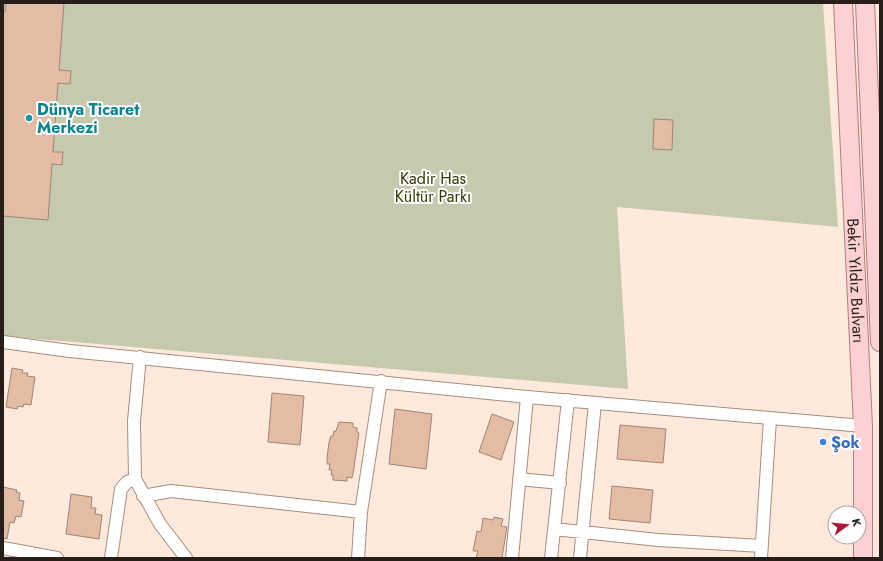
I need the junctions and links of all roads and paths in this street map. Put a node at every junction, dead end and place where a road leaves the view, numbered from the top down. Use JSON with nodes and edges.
{"nodes":[{"id":1,"x":843,"y":3,"type":"edge"},
{"id":2,"x":865,"y":3,"type":"edge"},
{"id":3,"x":875,"y":150,"type":"edge"},
{"id":4,"x":3,"y":342,"type":"edge"},
{"id":5,"x":880,"y":342,"type":"edge"},
{"id":6,"x":140,"y":357,"type":"junction"},
{"id":7,"x":381,"y":381,"type":"junction"},
{"id":8,"x":527,"y":397,"type":"junction"},
{"id":9,"x":568,"y":400,"type":"junction"},
{"id":10,"x":595,"y":403,"type":"junction"},
{"id":11,"x":770,"y":419,"type":"junction"},
{"id":12,"x":863,"y":426,"type":"junction"},
{"id":13,"x":519,"y":478,"type":"junction"},
{"id":14,"x":134,"y":479,"type":"junction"},
{"id":15,"x":560,"y":483,"type":"junction"},
{"id":16,"x":143,"y":496,"type":"junction"},
{"id":17,"x":361,"y":512,"type":"junction"},
{"id":18,"x":554,"y":529,"type":"junction"},
{"id":19,"x":582,"y":532,"type":"junction"},
{"id":20,"x":3,"y":548,"type":"edge"},
{"id":21,"x":761,"y":552,"type":"edge"},
{"id":22,"x":58,"y":558,"type":"edge"},
{"id":23,"x":111,"y":558,"type":"edge"},
{"id":24,"x":186,"y":558,"type":"edge"},
{"id":25,"x":358,"y":558,"type":"edge"},
{"id":26,"x":512,"y":558,"type":"edge"},
{"id":27,"x":551,"y":558,"type":"edge"},
{"id":28,"x":580,"y":558,"type":"edge"},
{"id":29,"x":863,"y":558,"type":"edge"}],
"edges":[{"from":1,"to":12,"type":"main road","name":"Bekir Yıldız Bulvarı"},
{"from":2,"to":3,"type":"main road","name":"Bekir Yıldız Bulvarı"},
{"from":3,"to":5,"type":"main road","name":"Bekir Yıldız Bulvarı"},
{"from":4,"to":6,"type":"street"},
{"from":6,"to":7,"type":"street"},
{"from":6,"to":14,"type":"street"},
{"from":7,"to":8,"type":"street"},
{"from":7,"to":17,"type":"street"},
{"from":8,"to":9,"type":"street"},
{"from":8,"to":13,"type":"street"},
{"from":9,"to":10,"type":"street"},
{"from":9,"to":15,"type":"street"},
{"from":10,"to":11,"type":"street"},
{"from":10,"to":19,"type":"street"},
{"from":11,"to":12,"type":"street"},
{"from":11,"to":21,"type":"street"},
{"from":12,"to":29,"type":"main road","name":"Bekir Yıldız Bulvarı"},
{"from":13,"to":15,"type":"street"},
{"from":13,"to":26,"type":"street"},
{"from":14,"to":16,"type":"street"},
{"from":14,"to":23,"type":"street"},
{"from":15,"to":18,"type":"street"},
{"from":16,"to":17,"type":"street"},
{"from":16,"to":24,"type":"street"},
{"from":17,"to":25,"type":"street"},
{"from":18,"to":19,"type":"street"},
{"from":18,"to":27,"type":"street"},
{"from":19,"to":21,"type":"street"},
{"from":19,"to":28,"type":"street"},
{"from":20,"to":22,"type":"street"}]}
